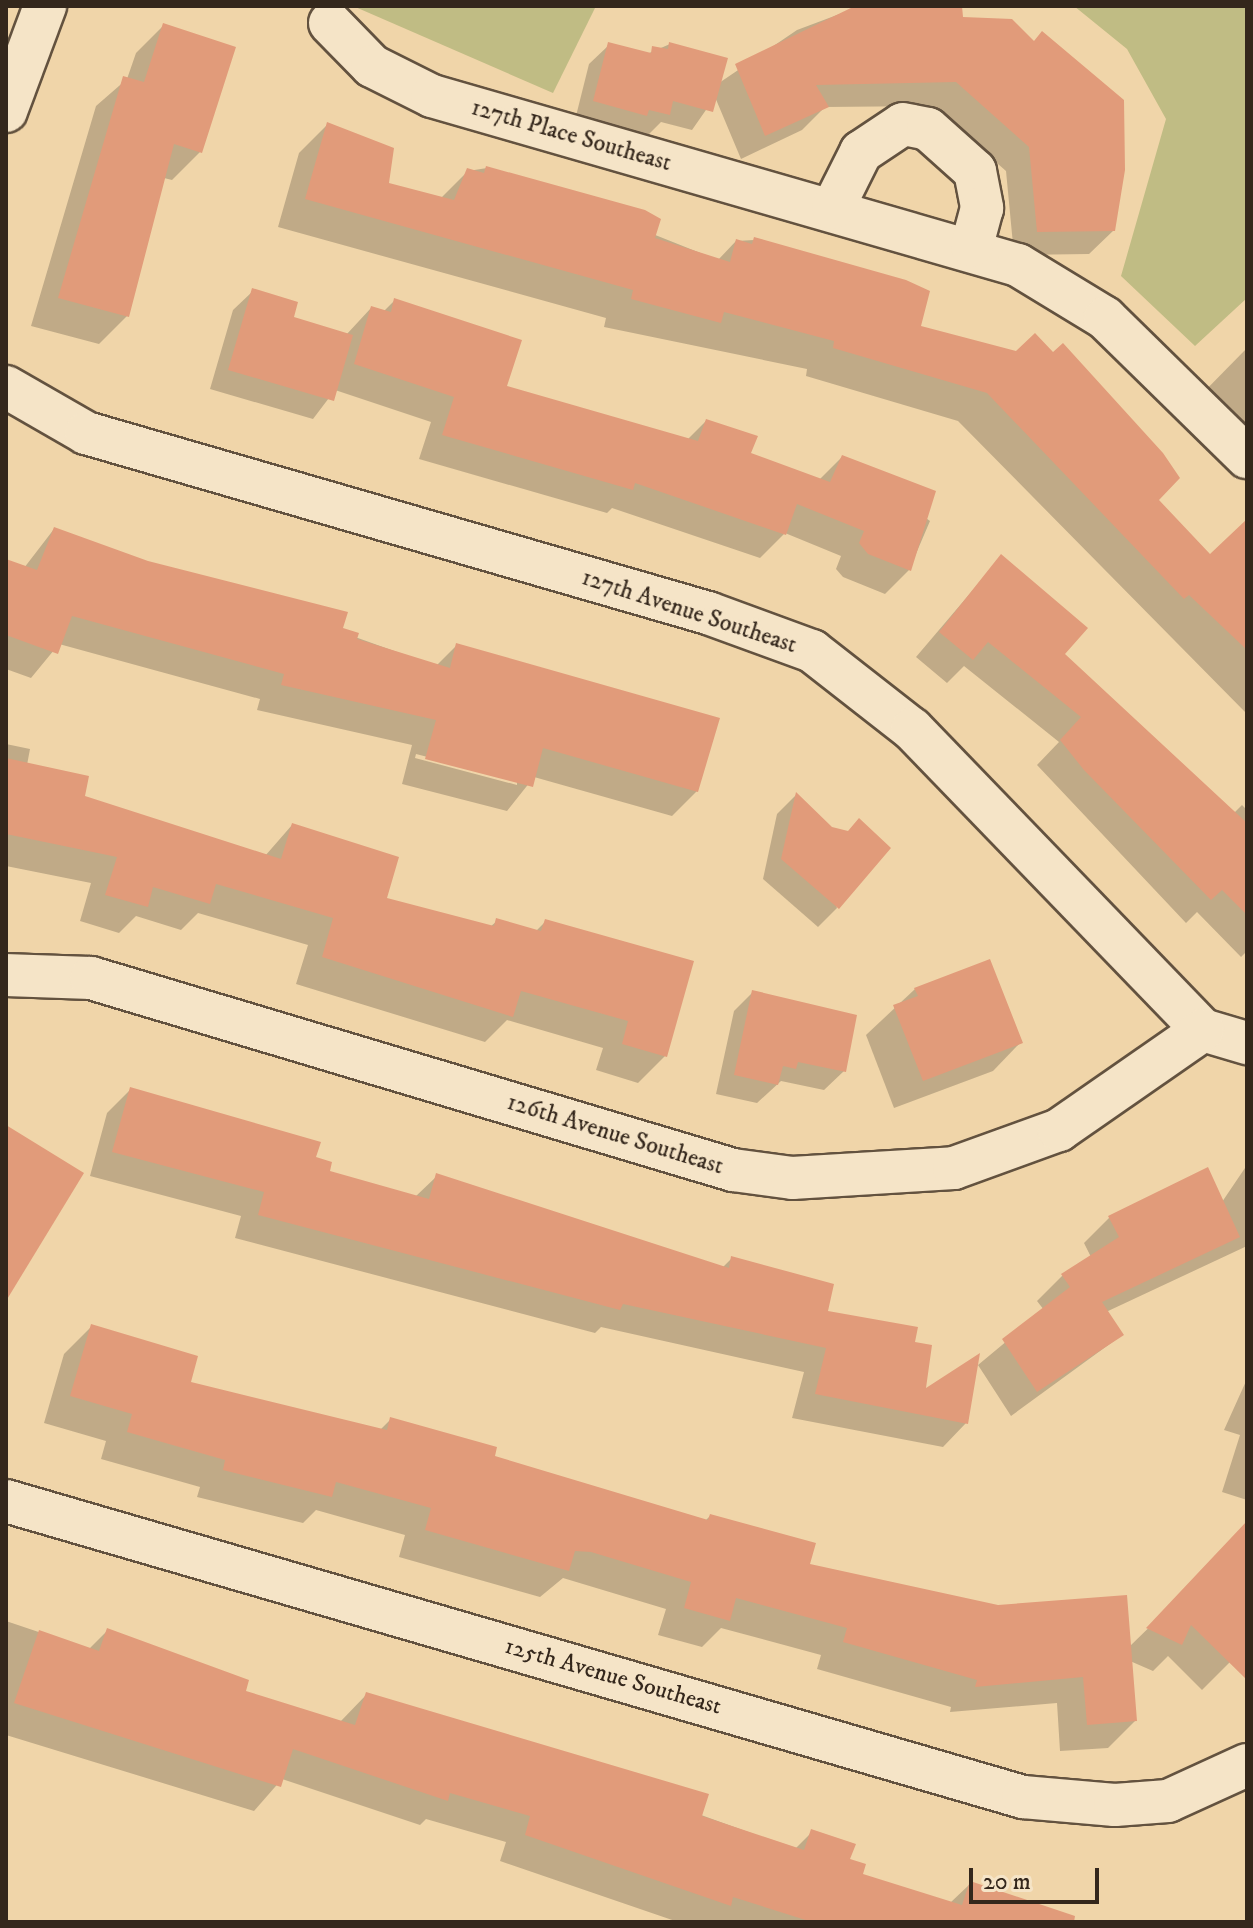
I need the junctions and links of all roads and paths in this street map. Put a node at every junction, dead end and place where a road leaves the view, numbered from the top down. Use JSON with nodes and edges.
{"nodes":[{"id":1,"x":45,"y":6,"type":"edge"},
{"id":2,"x":330,"y":23,"type":"dead end"},
{"id":3,"x":6,"y":111,"type":"edge"},
{"id":4,"x":833,"y":208,"type":"junction"},
{"id":5,"x":972,"y":246,"type":"junction"},
{"id":6,"x":6,"y":387,"type":"edge"},
{"id":7,"x":1247,"y":457,"type":"edge"},
{"id":8,"x":6,"y":975,"type":"edge"},
{"id":9,"x":1203,"y":1030,"type":"junction"},
{"id":10,"x":1247,"y":1043,"type":"edge"},
{"id":11,"x":6,"y":1501,"type":"edge"},
{"id":12,"x":1235,"y":1772,"type":"edge"}],
"edges":[{"from":1,"to":3,"type":"street"},
{"from":2,"to":4,"type":"street","name":"127th Place Southeast"},
{"from":4,"to":5,"type":"street","name":"127th Place Southeast"},
{"from":4,"to":5,"type":"street"},
{"from":5,"to":7,"type":"street","name":"127th Place Southeast"},
{"from":6,"to":9,"type":"street","name":"127th Avenue Southeast"},
{"from":8,"to":9,"type":"street","name":"126th Avenue Southeast"},
{"from":9,"to":10,"type":"street","name":"127th Avenue Southeast"},
{"from":11,"to":12,"type":"street","name":"125th Avenue Southeast"}]}
